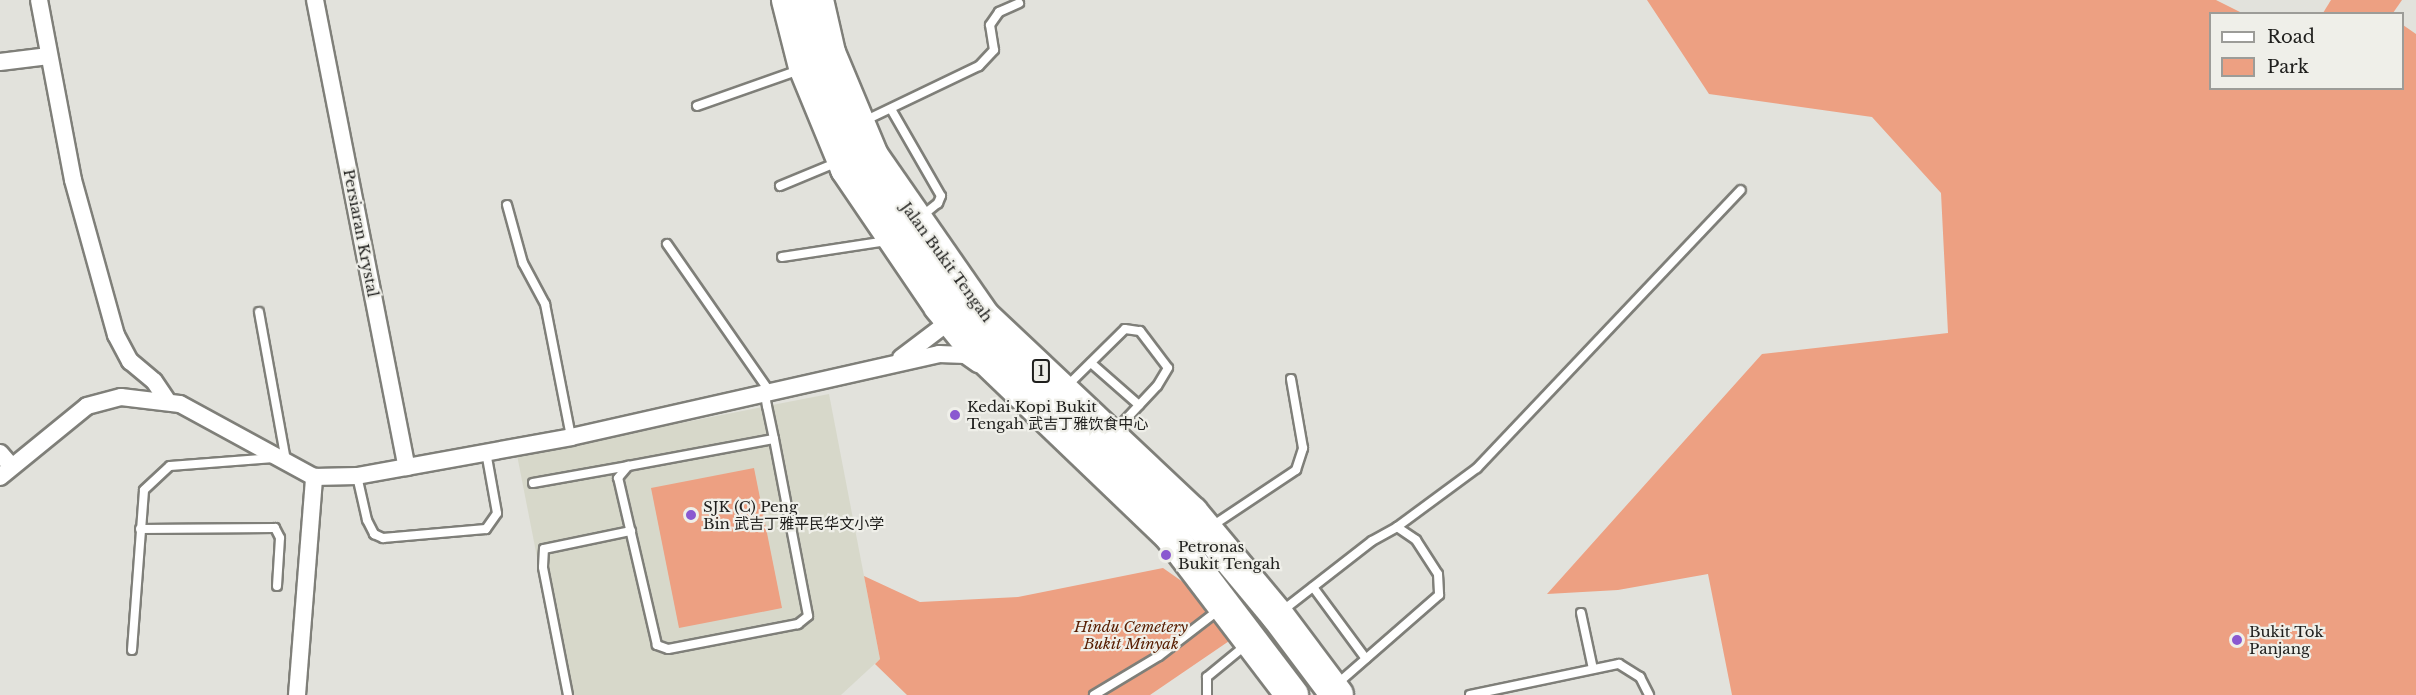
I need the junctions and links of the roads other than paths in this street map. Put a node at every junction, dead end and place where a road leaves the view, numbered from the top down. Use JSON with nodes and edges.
{"nodes":[{"id":1,"x":39,"y":0,"type":"edge"},
{"id":2,"x":315,"y":0,"type":"edge"},
{"id":3,"x":788,"y":0,"type":"edge"},
{"id":4,"x":817,"y":0,"type":"edge"},
{"id":5,"x":1019,"y":3,"type":"dead end"},
{"id":6,"x":49,"y":56,"type":"junction"},
{"id":7,"x":0,"y":62,"type":"edge"},
{"id":8,"x":805,"y":68,"type":"junction"},
{"id":9,"x":697,"y":106,"type":"dead end"},
{"id":10,"x":891,"y":108,"type":"junction"},
{"id":11,"x":859,"y":124,"type":"junction"},
{"id":12,"x":843,"y":160,"type":"junction"},
{"id":13,"x":780,"y":186,"type":"dead end"},
{"id":14,"x":1741,"y":190,"type":"dead end"},
{"id":15,"x":507,"y":205,"type":"dead end"},
{"id":16,"x":905,"y":230,"type":"junction"},
{"id":17,"x":667,"y":244,"type":"dead end"},
{"id":18,"x":782,"y":257,"type":"dead end"},
{"id":19,"x":940,"y":306,"type":"junction"},
{"id":20,"x":259,"y":312,"type":"dead end"},
{"id":21,"x":895,"y":362,"type":"junction"},
{"id":22,"x":1091,"y":363,"type":"junction"},
{"id":23,"x":1291,"y":379,"type":"dead end"},
{"id":24,"x":1062,"y":391,"type":"junction"},
{"id":25,"x":768,"y":393,"type":"junction"},
{"id":26,"x":1024,"y":394,"type":"junction"},
{"id":27,"x":166,"y":399,"type":"junction"},
{"id":28,"x":1139,"y":405,"type":"junction"},
{"id":29,"x":1110,"y":436,"type":"junction"},
{"id":30,"x":571,"y":437,"type":"junction"},
{"id":31,"x":774,"y":439,"type":"junction"},
{"id":32,"x":486,"y":452,"type":"junction"},
{"id":33,"x":0,"y":453,"type":"edge"},
{"id":34,"x":282,"y":461,"type":"junction"},
{"id":35,"x":628,"y":466,"type":"junction"},
{"id":36,"x":407,"y":467,"type":"junction"},
{"id":37,"x":6,"y":472,"type":"edge"},
{"id":38,"x":357,"y":476,"type":"junction"},
{"id":39,"x":314,"y":477,"type":"junction"},
{"id":40,"x":533,"y":483,"type":"dead end"},
{"id":41,"x":1397,"y":527,"type":"junction"},
{"id":42,"x":141,"y":529,"type":"junction"},
{"id":43,"x":1206,"y":530,"type":"junction"},
{"id":44,"x":631,"y":531,"type":"junction"},
{"id":45,"x":277,"y":586,"type":"dead end"},
{"id":46,"x":1313,"y":587,"type":"junction"},
{"id":47,"x":1225,"y":605,"type":"junction"},
{"id":48,"x":1581,"y":613,"type":"dead end"},
{"id":49,"x":1277,"y":615,"type":"junction"},
{"id":50,"x":1252,"y":640,"type":"junction"},
{"id":51,"x":132,"y":650,"type":"dead end"},
{"id":52,"x":1366,"y":659,"type":"junction"},
{"id":53,"x":1593,"y":669,"type":"junction"},
{"id":54,"x":1335,"y":692,"type":"edge"},
{"id":55,"x":297,"y":695,"type":"edge"},
{"id":56,"x":568,"y":695,"type":"edge"},
{"id":57,"x":1094,"y":695,"type":"edge"},
{"id":58,"x":1207,"y":695,"type":"edge"},
{"id":59,"x":1292,"y":695,"type":"edge"},
{"id":60,"x":1470,"y":695,"type":"edge"},
{"id":61,"x":1649,"y":695,"type":"edge"}],
"edges":[{"from":1,"to":6,"type":"street"},
{"from":2,"to":36,"type":"street","name":"Persiaran Krystal"},
{"from":3,"to":8,"type":"highway","name":"Jalan Bukit Tengah","number":"1"},
{"from":4,"to":11,"type":"highway","name":"Jalan Bukit Tengah","number":"1"},
{"from":5,"to":10,"type":"lane"},
{"from":6,"to":7,"type":"street"},
{"from":6,"to":27,"type":"street"},
{"from":8,"to":9,"type":"lane"},
{"from":8,"to":12,"type":"highway","name":"Jalan Bukit Tengah","number":"1"},
{"from":10,"to":11,"type":"lane"},
{"from":10,"to":16,"type":"lane"},
{"from":11,"to":16,"type":"highway","name":"Jalan Bukit Tengah","number":"1"},
{"from":12,"to":13,"type":"lane"},
{"from":12,"to":16,"type":"highway","name":"Jalan Bukit Tengah","number":"1"},
{"from":14,"to":41,"type":"lane"},
{"from":15,"to":30,"type":"lane"},
{"from":16,"to":18,"type":"lane"},
{"from":16,"to":19,"type":"highway","name":"Jalan Bukit Tengah","number":"1"},
{"from":16,"to":24,"type":"highway","name":"Jalan Bukit Tengah","number":"1"},
{"from":17,"to":25,"type":"lane"},
{"from":19,"to":21,"type":"street"},
{"from":19,"to":26,"type":"highway","name":"Jalan Bukit Tengah","number":"1"},
{"from":20,"to":34,"type":"lane"},
{"from":21,"to":25,"type":"street"},
{"from":21,"to":26,"type":"street"},
{"from":22,"to":24,"type":"lane"},
{"from":22,"to":28,"type":"lane"},
{"from":22,"to":28,"type":"lane"},
{"from":23,"to":43,"type":"lane"},
{"from":24,"to":29,"type":"highway","name":"Jalan Bukit Tengah","number":"1"},
{"from":25,"to":30,"type":"street"},
{"from":25,"to":31,"type":"lane"},
{"from":26,"to":47,"type":"highway","name":"Jalan Bukit Tengah","number":"1"},
{"from":27,"to":34,"type":"street"},
{"from":27,"to":37,"type":"street"},
{"from":28,"to":29,"type":"lane"},
{"from":29,"to":43,"type":"highway","name":"Jalan Bukit Tengah","number":"1"},
{"from":30,"to":32,"type":"street"},
{"from":31,"to":35,"type":"lane"},
{"from":31,"to":44,"type":"lane"},
{"from":32,"to":36,"type":"street"},
{"from":32,"to":38,"type":"lane"},
{"from":33,"to":37,"type":"street"},
{"from":34,"to":39,"type":"street"},
{"from":34,"to":42,"type":"lane"},
{"from":35,"to":40,"type":"lane"},
{"from":35,"to":44,"type":"lane"},
{"from":36,"to":38,"type":"street"},
{"from":38,"to":39,"type":"street"},
{"from":39,"to":55,"type":"street"},
{"from":41,"to":46,"type":"lane"},
{"from":41,"to":52,"type":"lane"},
{"from":42,"to":45,"type":"lane"},
{"from":42,"to":51,"type":"lane"},
{"from":43,"to":49,"type":"highway","name":"Jalan Bukit Tengah","number":"1"},
{"from":44,"to":56,"type":"lane"},
{"from":46,"to":49,"type":"lane"},
{"from":46,"to":52,"type":"lane"},
{"from":47,"to":50,"type":"highway","name":"Jalan Bukit Tengah","number":"1"},
{"from":47,"to":57,"type":"lane"},
{"from":48,"to":53,"type":"lane"},
{"from":49,"to":54,"type":"highway","name":"Jalan Bukit Tengah","number":"1"},
{"from":50,"to":58,"type":"lane"},
{"from":50,"to":59,"type":"highway","name":"Jalan Bukit Tengah","number":"1"},
{"from":52,"to":54,"type":"lane"},
{"from":53,"to":60,"type":"lane"},
{"from":53,"to":61,"type":"lane"}]}
